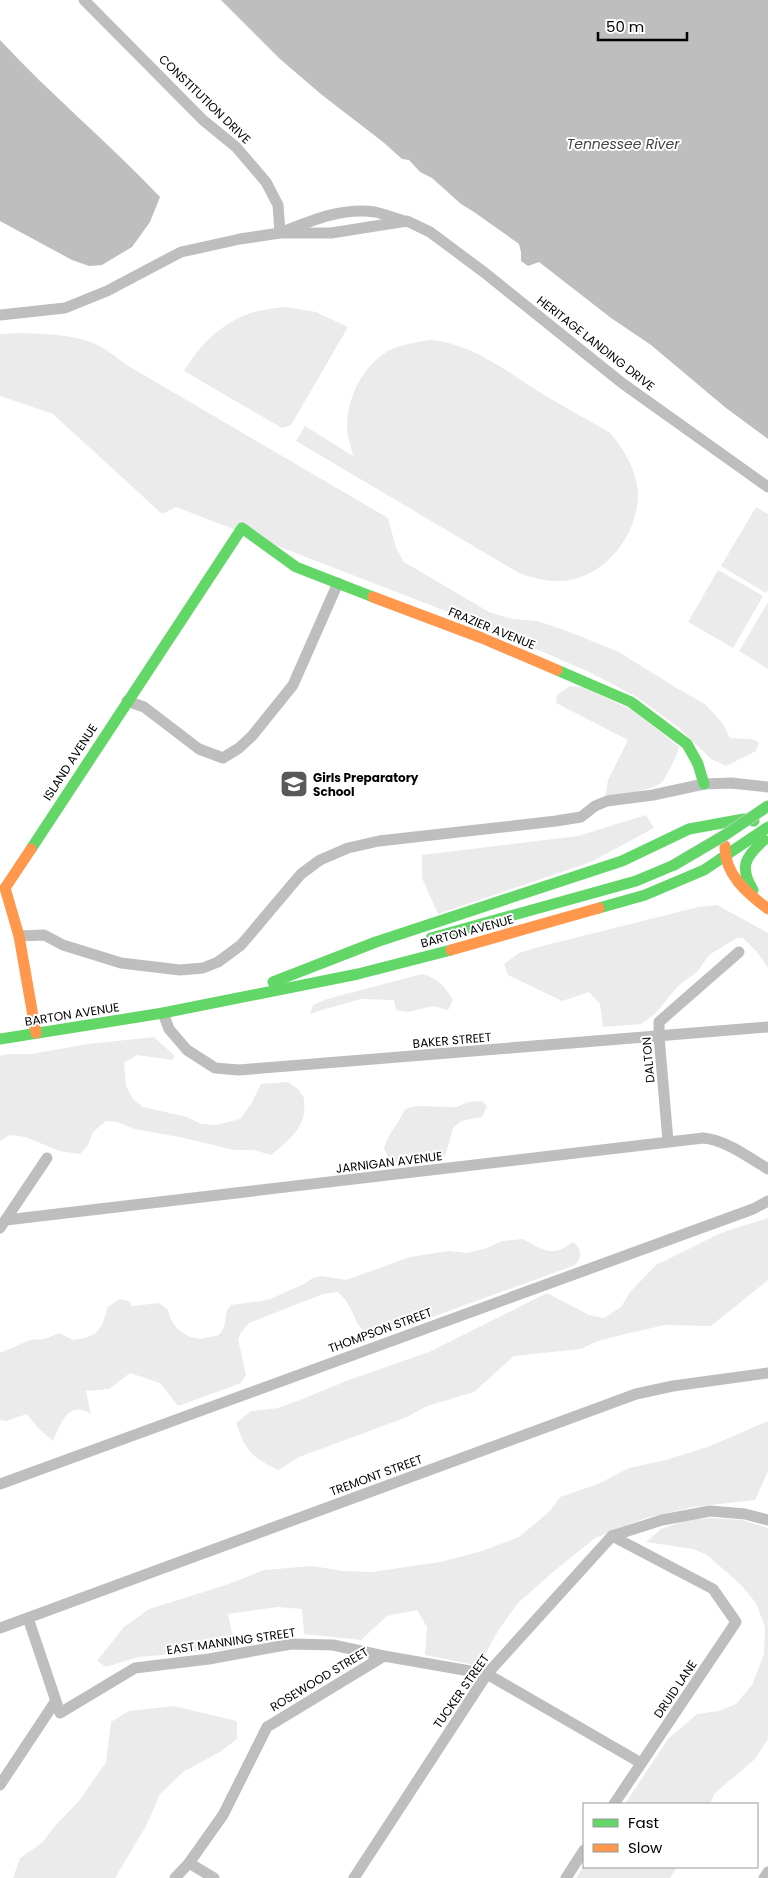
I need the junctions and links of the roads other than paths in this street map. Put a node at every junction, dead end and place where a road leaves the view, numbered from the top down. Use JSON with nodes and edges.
{"nodes":[{"id":1,"x":84,"y":0,"type":"edge"},
{"id":2,"x":407,"y":221,"type":"junction"},
{"id":3,"x":280,"y":233,"type":"junction"},
{"id":4,"x":0,"y":315,"type":"edge"},
{"id":5,"x":768,"y":487,"type":"edge"},
{"id":6,"x":242,"y":528,"type":"joint"},
{"id":7,"x":338,"y":583,"type":"junction"},
{"id":8,"x":127,"y":701,"type":"junction"},
{"id":9,"x":704,"y":784,"type":"junction"},
{"id":10,"x":768,"y":787,"type":"edge"},
{"id":11,"x":768,"y":806,"type":"edge"},
{"id":12,"x":768,"y":822,"type":"edge"},
{"id":13,"x":768,"y":828,"type":"edge"},
{"id":14,"x":725,"y":835,"type":"junction"},
{"id":15,"x":768,"y":836,"type":"edge"},
{"id":16,"x":725,"y":858,"type":"junction"},
{"id":17,"x":2,"y":887,"type":"edge"},
{"id":18,"x":768,"y":909,"type":"edge"},
{"id":19,"x":18,"y":936,"type":"junction"},
{"id":20,"x":423,"y":940,"type":"dead end"},
{"id":21,"x":404,"y":945,"type":"dead end"},
{"id":22,"x":739,"y":952,"type":"dead end"},
{"id":23,"x":272,"y":982,"type":"junction"},
{"id":24,"x":207,"y":1004,"type":"junction"},
{"id":25,"x":163,"y":1013,"type":"junction"},
{"id":26,"x":768,"y":1027,"type":"edge"},
{"id":27,"x":36,"y":1033,"type":"junction"},
{"id":28,"x":659,"y":1036,"type":"junction"},
{"id":29,"x":0,"y":1039,"type":"edge"},
{"id":30,"x":668,"y":1141,"type":"junction"},
{"id":31,"x":47,"y":1158,"type":"dead end"},
{"id":32,"x":768,"y":1169,"type":"edge"},
{"id":33,"x":768,"y":1201,"type":"edge"},
{"id":34,"x":3,"y":1224,"type":"edge"},
{"id":35,"x":768,"y":1373,"type":"edge"},
{"id":36,"x":0,"y":1484,"type":"edge"},
{"id":37,"x":768,"y":1520,"type":"edge"},
{"id":38,"x":612,"y":1536,"type":"junction"},
{"id":39,"x":28,"y":1618,"type":"junction"},
{"id":40,"x":0,"y":1628,"type":"edge"},
{"id":41,"x":384,"y":1656,"type":"junction"},
{"id":42,"x":487,"y":1674,"type":"junction"},
{"id":43,"x":55,"y":1702,"type":"junction"},
{"id":44,"x":642,"y":1763,"type":"junction"},
{"id":45,"x":0,"y":1785,"type":"edge"},
{"id":46,"x":615,"y":1803,"type":"edge"},
{"id":47,"x":583,"y":1852,"type":"edge"},
{"id":48,"x":189,"y":1863,"type":"junction"},
{"id":49,"x":768,"y":1872,"type":"edge"},
{"id":50,"x":175,"y":1878,"type":"edge"},
{"id":51,"x":214,"y":1878,"type":"edge"},
{"id":52,"x":354,"y":1878,"type":"edge"},
{"id":53,"x":566,"y":1878,"type":"edge"},
{"id":54,"x":764,"y":1878,"type":"edge"}],
"edges":[{"from":1,"to":3,"type":"street","name":"CONSTITUTION DRIVE"},
{"from":2,"to":3,"type":"street","name":"HERITAGE LANDING DRIVE"},
{"from":2,"to":3,"type":"street","name":"HERITAGE LANDING DRIVE"},
{"from":2,"to":5,"type":"street","name":"HERITAGE LANDING DRIVE"},
{"from":3,"to":4,"type":"street","name":"HERITAGE LANDING DRIVE"},
{"from":6,"to":7,"type":"main road","name":"FRAZIER AVENUE"},
{"from":6,"to":8,"type":"main road","name":"ISLAND AVENUE"},
{"from":7,"to":8,"type":"street"},
{"from":7,"to":9,"type":"main road","name":"FRAZIER AVENUE"},
{"from":8,"to":17,"type":"main road","name":"ISLAND AVENUE"},
{"from":9,"to":10,"type":"street"},
{"from":9,"to":19,"type":"street"},
{"from":11,"to":14,"type":"main road","name":"BARTON AVENUE","bridge":true},
{"from":12,"to":23,"type":"main road"},
{"from":13,"to":16,"type":"main road","name":"BARTON AVENUE"},
{"from":14,"to":16,"type":"main road"},
{"from":14,"to":20,"type":"main road","name":"BARTON AVENUE","bridge":true},
{"from":15,"to":18,"type":"main road"},
{"from":16,"to":18,"type":"main road"},
{"from":16,"to":24,"type":"main road","name":"BARTON AVENUE"},
{"from":17,"to":19,"type":"main road","name":"ISLAND AVENUE"},
{"from":19,"to":27,"type":"main road","name":"ISLAND AVENUE"},
{"from":21,"to":23,"type":"main road","name":"BARTON AVENUE"},
{"from":22,"to":28,"type":"street","name":"DALTON"},
{"from":23,"to":24,"type":"main road","name":"BARTON AVENUE"},
{"from":24,"to":25,"type":"main road","name":"BARTON AVENUE"},
{"from":25,"to":27,"type":"main road","name":"BARTON AVENUE"},
{"from":25,"to":28,"type":"street","name":"BAKER STREET"},
{"from":26,"to":28,"type":"street","name":"BAKER STREET"},
{"from":27,"to":29,"type":"main road","name":"BARTON AVENUE"},
{"from":28,"to":30,"type":"street","name":"DALTON"},
{"from":30,"to":32,"type":"street","name":"JARNIGAN AVENUE"},
{"from":30,"to":34,"type":"street","name":"JARNIGAN AVENUE"},
{"from":31,"to":34,"type":"street"},
{"from":33,"to":36,"type":"street","name":"THOMPSON STREET"},
{"from":35,"to":39,"type":"street","name":"TREMONT STREET"},
{"from":37,"to":38,"type":"street"},
{"from":38,"to":42,"type":"street","name":"TUCKER STREET"},
{"from":38,"to":44,"type":"street","name":"DRUID LANE"},
{"from":39,"to":40,"type":"street","name":"TREMONT STREET"},
{"from":39,"to":43,"type":"street"},
{"from":41,"to":42,"type":"street","name":"EAST MANNING STREET"},
{"from":41,"to":43,"type":"street","name":"EAST MANNING STREET"},
{"from":41,"to":48,"type":"street","name":"ROSEWOOD STREET"},
{"from":42,"to":44,"type":"street","name":"EAST MANNING STREET"},
{"from":42,"to":52,"type":"street","name":"TUCKER STREET"},
{"from":43,"to":45,"type":"street"},
{"from":44,"to":46,"type":"street","name":"DRUID LANE"},
{"from":47,"to":53,"type":"street"},
{"from":48,"to":50,"type":"street","name":"ROSEWOOD STREET"},
{"from":48,"to":51,"type":"street"},
{"from":49,"to":54,"type":"street"}]}
